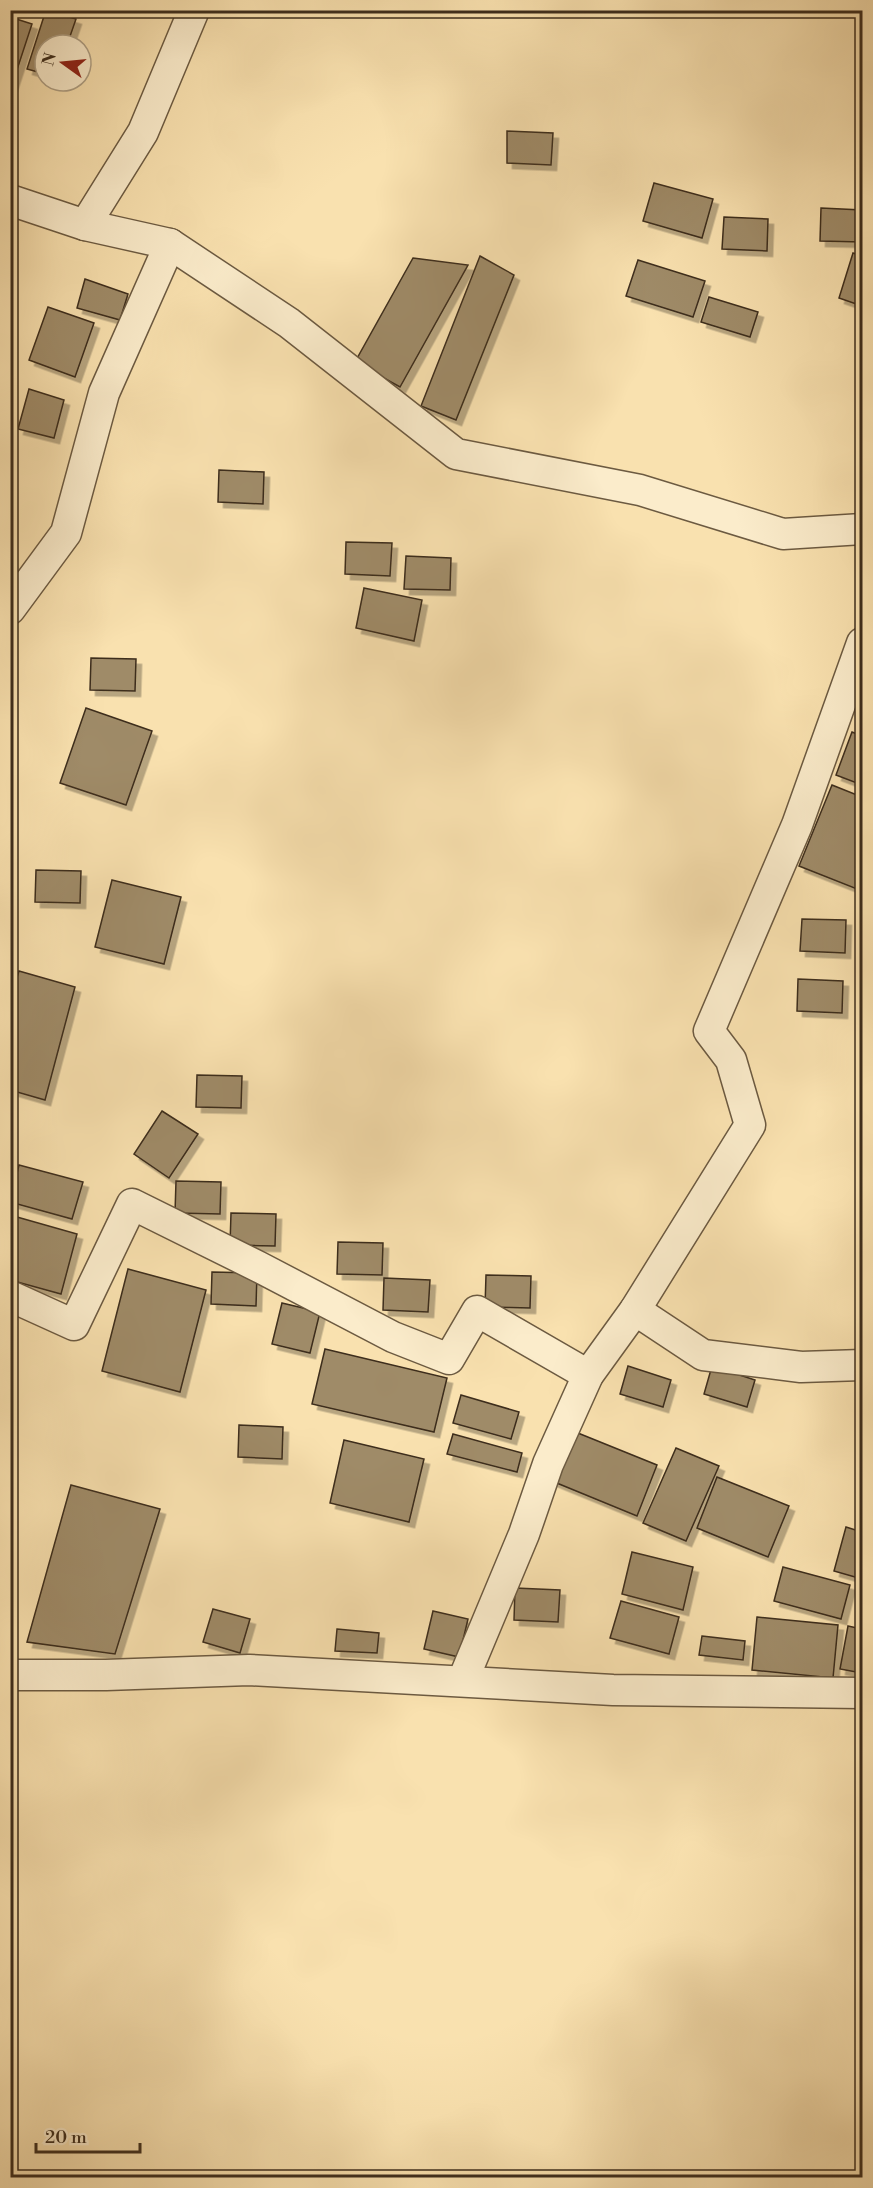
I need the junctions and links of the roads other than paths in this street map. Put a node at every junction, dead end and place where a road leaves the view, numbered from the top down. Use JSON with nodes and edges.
{"nodes":[{"id":1,"x":194,"y":10,"type":"edge"},
{"id":2,"x":10,"y":200,"type":"edge"},
{"id":3,"x":85,"y":225,"type":"junction"},
{"id":4,"x":170,"y":244,"type":"junction"},
{"id":5,"x":862,"y":529,"type":"edge"},
{"id":6,"x":10,"y":609,"type":"edge"},
{"id":7,"x":862,"y":643,"type":"edge"},
{"id":8,"x":10,"y":1296,"type":"edge"},
{"id":9,"x":635,"y":1310,"type":"junction"},
{"id":10,"x":862,"y":1365,"type":"edge"},
{"id":11,"x":588,"y":1375,"type":"junction"},
{"id":12,"x":10,"y":1675,"type":"edge"},
{"id":13,"x":463,"y":1680,"type":"junction"},
{"id":14,"x":862,"y":1694,"type":"edge"}],
"edges":[{"from":1,"to":3,"type":"street"},
{"from":2,"to":3,"type":"street"},
{"from":3,"to":4,"type":"street"},
{"from":4,"to":5,"type":"street"},
{"from":4,"to":6,"type":"street"},
{"from":7,"to":9,"type":"street"},
{"from":8,"to":11,"type":"street"},
{"from":9,"to":10,"type":"street"},
{"from":9,"to":11,"type":"street"},
{"from":11,"to":13,"type":"street"},
{"from":12,"to":13,"type":"street"},
{"from":13,"to":14,"type":"street"}]}
